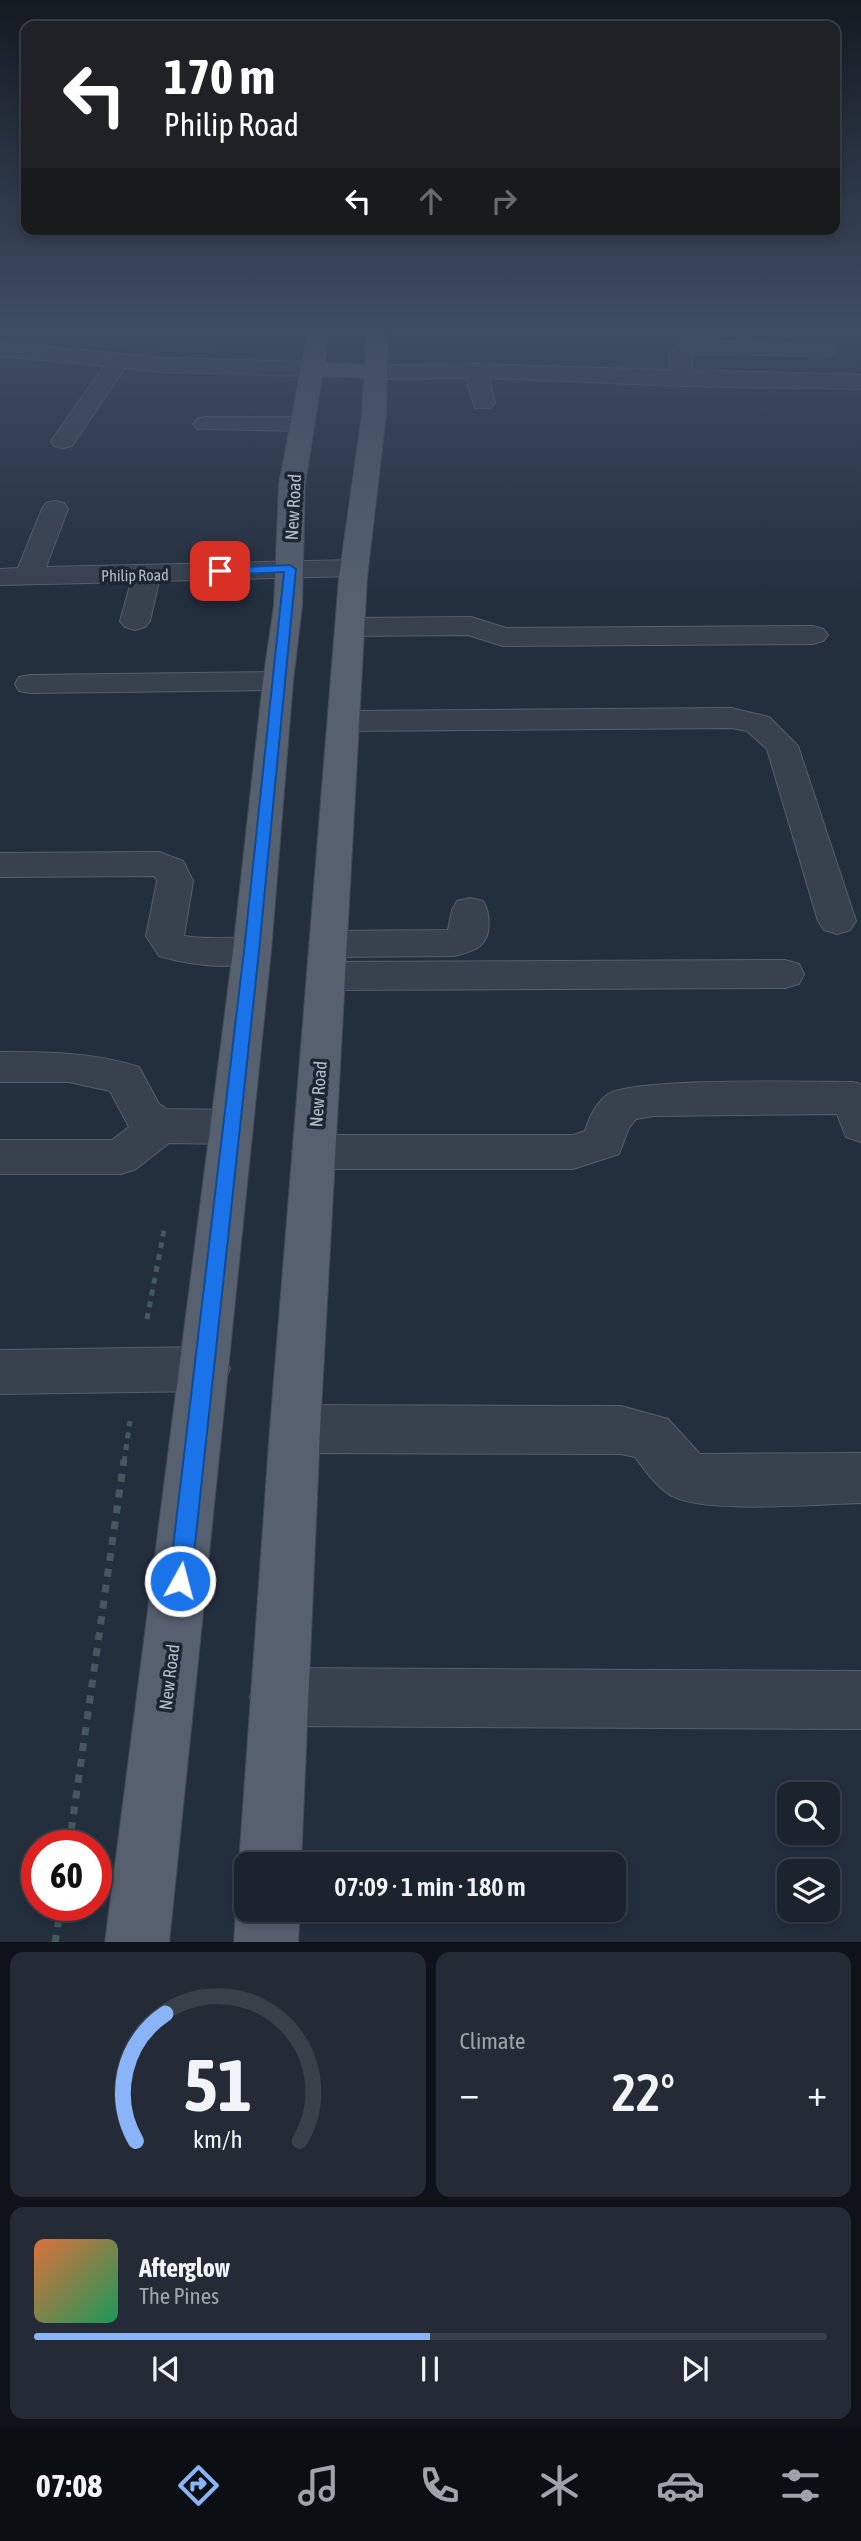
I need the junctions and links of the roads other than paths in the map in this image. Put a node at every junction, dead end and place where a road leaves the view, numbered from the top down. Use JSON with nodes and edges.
{"nodes":[{"id":1,"x":80,"y":417,"type":"edge"},
{"id":2,"x":304,"y":417,"type":"edge"},
{"id":3,"x":374,"y":417,"type":"edge"},
{"id":4,"x":205,"y":424,"type":"dead end"},
{"id":5,"x":303,"y":424,"type":"junction"},
{"id":6,"x":63,"y":441,"type":"dead end"},
{"id":7,"x":55,"y":509,"type":"dead end"},
{"id":8,"x":354,"y":568,"type":"junction"},
{"id":9,"x":290,"y":569,"type":"junction"},
{"id":10,"x":147,"y":575,"type":"junction"},
{"id":11,"x":29,"y":576,"type":"junction"},
{"id":12,"x":0,"y":577,"type":"edge"},
{"id":13,"x":135,"y":621,"type":"dead end"},
{"id":14,"x":350,"y":627,"type":"junction"},
{"id":15,"x":813,"y":635,"type":"dead end"},
{"id":16,"x":278,"y":681,"type":"junction"},
{"id":17,"x":30,"y":684,"type":"dead end"},
{"id":18,"x":344,"y":721,"type":"junction"},
{"id":19,"x":0,"y":865,"type":"edge"},
{"id":20,"x":470,"y":910,"type":"dead end"},
{"id":21,"x":837,"y":921,"type":"dead end"},
{"id":22,"x":251,"y":951,"type":"junction"},
{"id":23,"x":327,"y":960,"type":"junction"},
{"id":24,"x":785,"y":974,"type":"dead end"},
{"id":25,"x":0,"y":1067,"type":"edge"},
{"id":26,"x":861,"y":1125,"type":"edge"},
{"id":27,"x":160,"y":1126,"type":"junction"},
{"id":28,"x":232,"y":1127,"type":"junction"},
{"id":29,"x":314,"y":1152,"type":"junction"},
{"id":30,"x":0,"y":1157,"type":"edge"},
{"id":31,"x":205,"y":1369,"type":"junction"},
{"id":32,"x":0,"y":1372,"type":"edge"},
{"id":33,"x":295,"y":1429,"type":"junction"},
{"id":34,"x":861,"y":1478,"type":"edge"},
{"id":35,"x":279,"y":1697,"type":"junction"},
{"id":36,"x":861,"y":1700,"type":"edge"},
{"id":37,"x":271,"y":1852,"type":"edge"},
{"id":38,"x":267,"y":1922,"type":"edge"},
{"id":39,"x":138,"y":1942,"type":"edge"},
{"id":40,"x":266,"y":1942,"type":"edge"}],
"edges":[{"from":1,"to":6,"type":"street"},
{"from":2,"to":5,"type":"main road","name":"New Road"},
{"from":3,"to":8,"type":"main road","name":"New Road"},
{"from":4,"to":5,"type":"street"},
{"from":5,"to":9,"type":"main road","name":"New Road"},
{"from":7,"to":11,"type":"street"},
{"from":8,"to":9,"type":"street","name":"Philip Road"},
{"from":8,"to":14,"type":"main road","name":"New Road"},
{"from":9,"to":10,"type":"street","name":"Philip Road"},
{"from":9,"to":16,"type":"main road","name":"New Road"},
{"from":10,"to":11,"type":"street","name":"Philip Road"},
{"from":10,"to":13,"type":"street"},
{"from":11,"to":12,"type":"street","name":"Philip Road"},
{"from":14,"to":15,"type":"street"},
{"from":14,"to":18,"type":"main road","name":"New Road"},
{"from":16,"to":17,"type":"street"},
{"from":16,"to":22,"type":"main road","name":"New Road"},
{"from":18,"to":21,"type":"street"},
{"from":18,"to":23,"type":"main road","name":"New Road"},
{"from":19,"to":22,"type":"street"},
{"from":20,"to":23,"type":"street"},
{"from":22,"to":28,"type":"main road","name":"New Road"},
{"from":23,"to":24,"type":"street"},
{"from":23,"to":29,"type":"main road","name":"New Road"},
{"from":25,"to":27,"type":"street"},
{"from":26,"to":29,"type":"street"},
{"from":27,"to":28,"type":"street"},
{"from":27,"to":30,"type":"street"},
{"from":28,"to":31,"type":"main road","name":"New Road"},
{"from":29,"to":33,"type":"main road","name":"New Road"},
{"from":31,"to":32,"type":"street"},
{"from":31,"to":39,"type":"main road","name":"New Road"},
{"from":33,"to":34,"type":"street"},
{"from":33,"to":35,"type":"main road","name":"New Road"},
{"from":35,"to":36,"type":"street"},
{"from":35,"to":37,"type":"main road","name":"New Road"},
{"from":38,"to":40,"type":"main road"}]}
